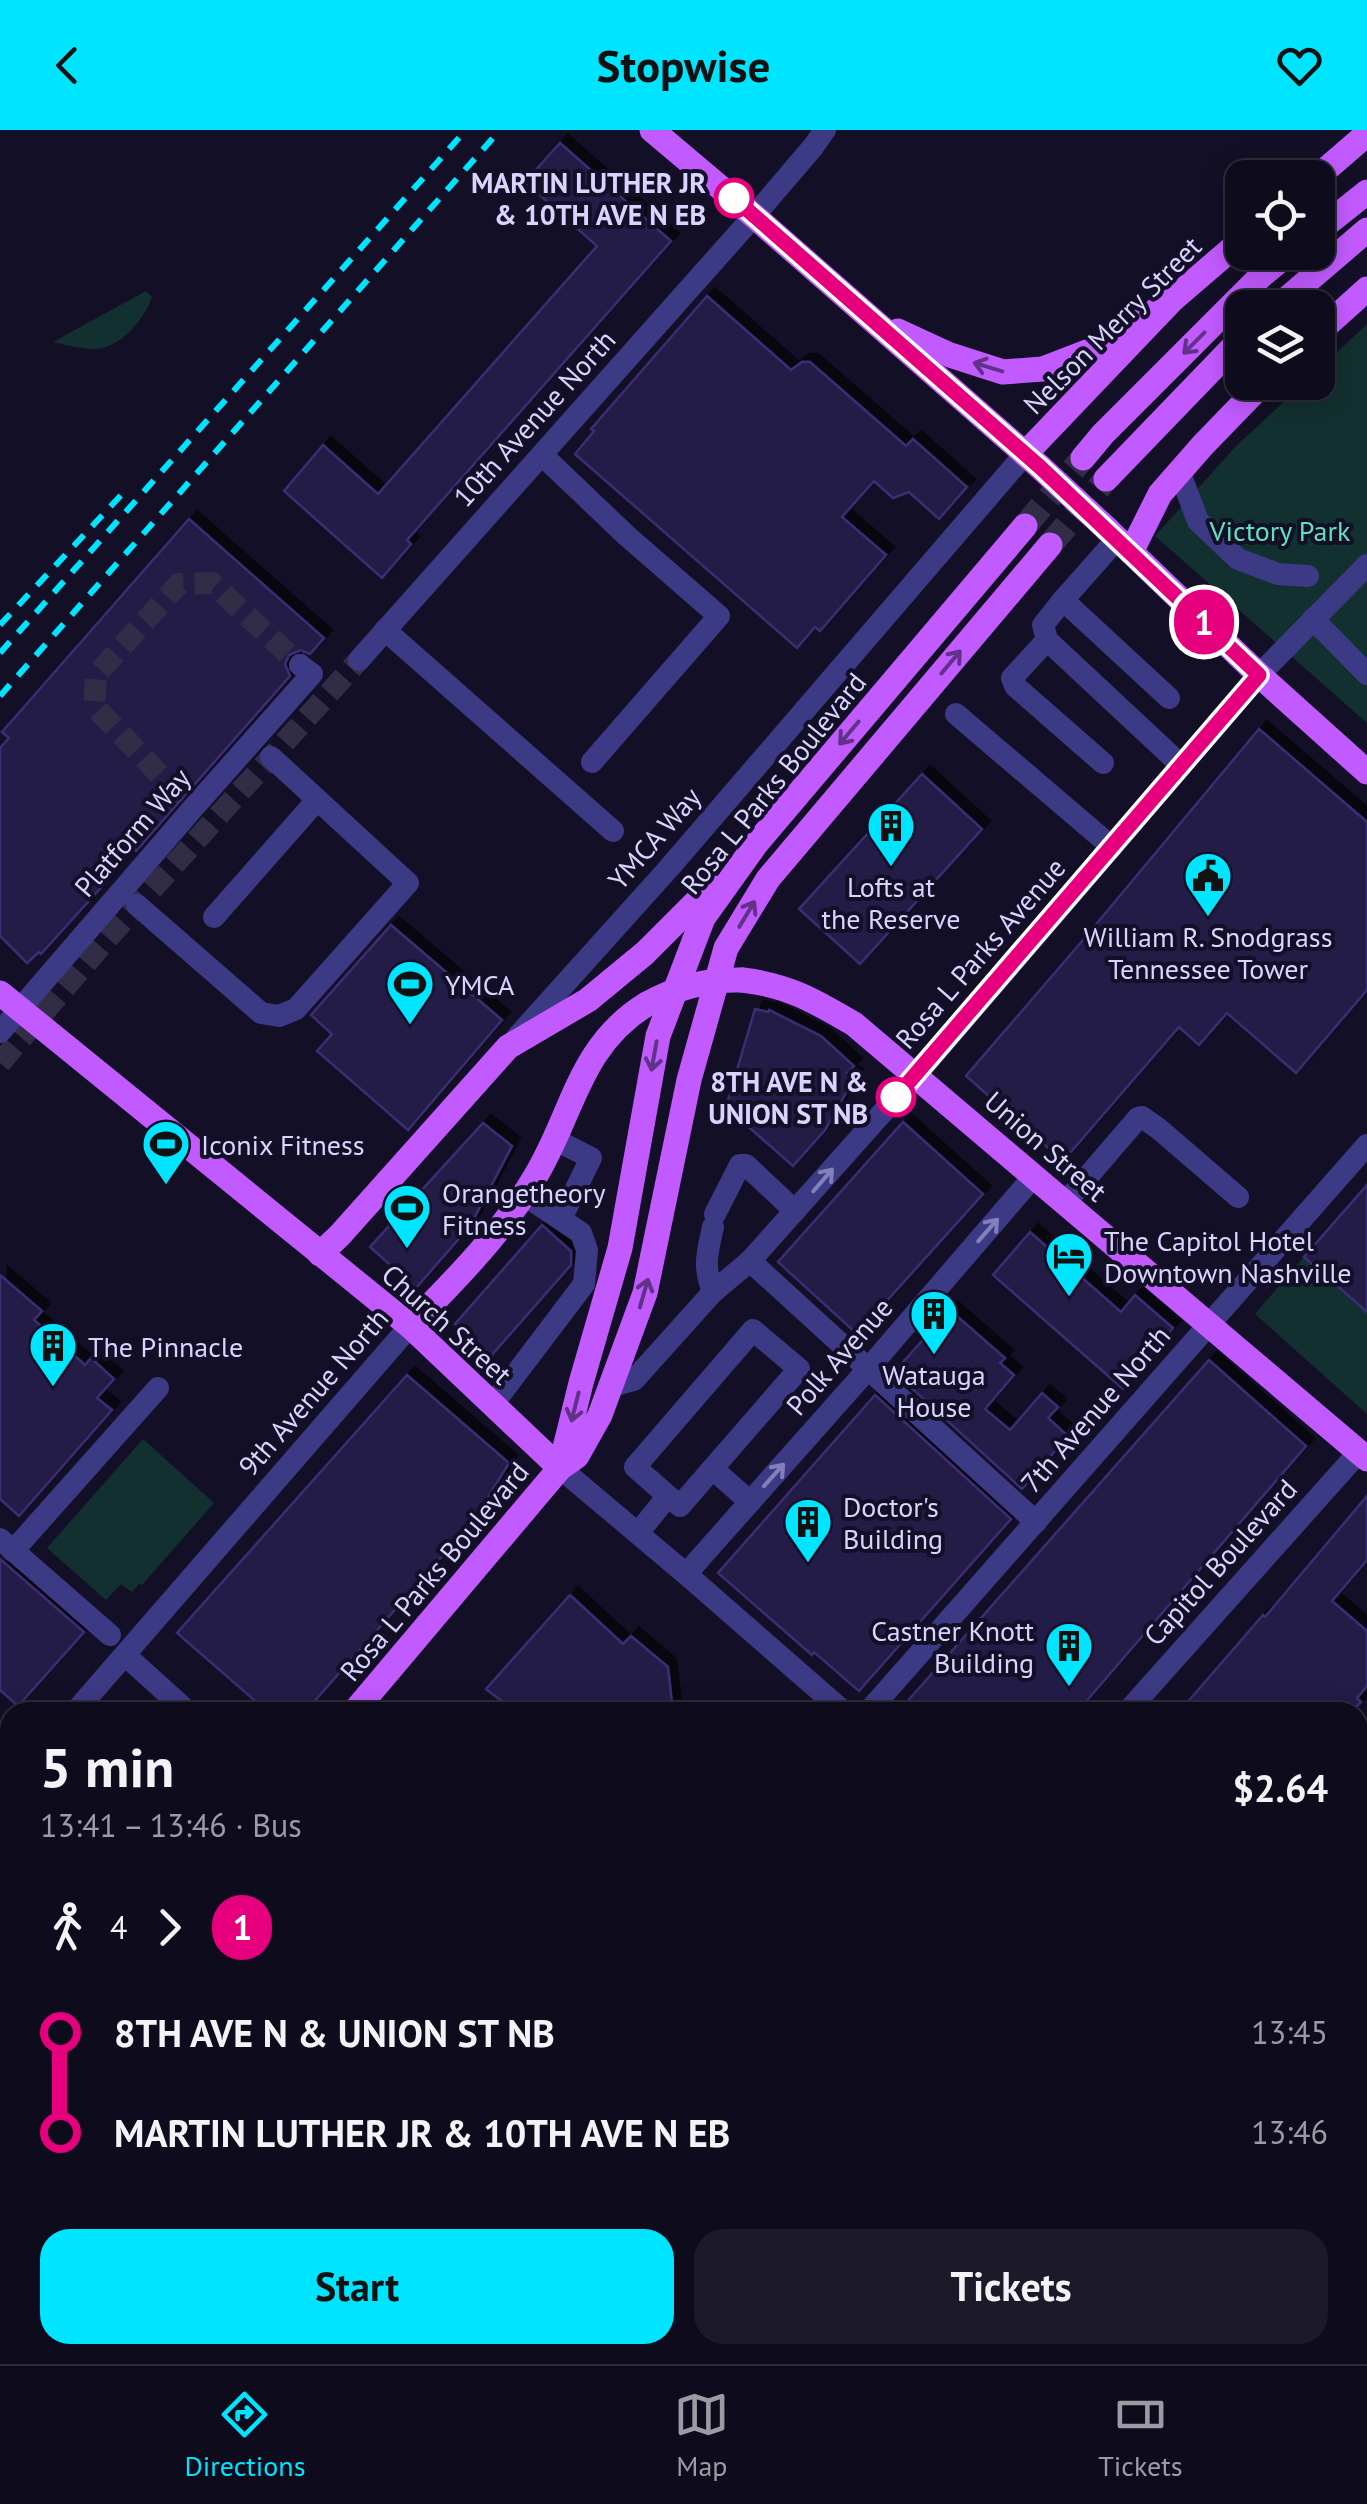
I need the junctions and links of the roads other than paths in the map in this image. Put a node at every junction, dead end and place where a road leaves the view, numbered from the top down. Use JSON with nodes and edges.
{"nodes":[{"id":1,"x":825,"y":130,"type":"edge"},
{"id":2,"x":666,"y":134,"type":"edge"},
{"id":3,"x":1367,"y":134,"type":"edge"},
{"id":4,"x":1335,"y":162,"type":"edge"},
{"id":5,"x":1367,"y":192,"type":"edge"},
{"id":6,"x":754,"y":216,"type":"junction"},
{"id":7,"x":1335,"y":217,"type":"edge"},
{"id":8,"x":1367,"y":230,"type":"edge"},
{"id":9,"x":1225,"y":255,"type":"edge"},
{"id":10,"x":1268,"y":270,"type":"edge"},
{"id":11,"x":1367,"y":289,"type":"edge"},
{"id":12,"x":1297,"y":290,"type":"edge"},
{"id":13,"x":1172,"y":300,"type":"junction"},
{"id":14,"x":869,"y":317,"type":"junction"},
{"id":15,"x":1335,"y":318,"type":"edge"},
{"id":16,"x":1225,"y":356,"type":"edge"},
{"id":17,"x":1247,"y":400,"type":"edge"},
{"id":18,"x":542,"y":454,"type":"junction"},
{"id":19,"x":1083,"y":458,"type":"tunnel mouth"},
{"id":20,"x":1032,"y":461,"type":"junction"},
{"id":21,"x":1179,"y":471,"type":"junction"},
{"id":22,"x":1106,"y":479,"type":"tunnel mouth"},
{"id":23,"x":1026,"y":526,"type":"tunnel mouth"},
{"id":24,"x":1118,"y":540,"type":"junction"},
{"id":25,"x":1050,"y":545,"type":"tunnel mouth"},
{"id":26,"x":1367,"y":565,"type":"edge"},
{"id":27,"x":1308,"y":576,"type":"dead end"},
{"id":28,"x":1063,"y":600,"type":"junction"},
{"id":29,"x":1313,"y":619,"type":"junction"},
{"id":30,"x":385,"y":630,"type":"junction"},
{"id":31,"x":1047,"y":640,"type":"junction"},
{"id":32,"x":359,"y":660,"type":"tunnel mouth"},
{"id":33,"x":306,"y":670,"type":"dead end"},
{"id":34,"x":1367,"y":674,"type":"edge"},
{"id":35,"x":1259,"y":675,"type":"junction"},
{"id":36,"x":1169,"y":698,"type":"dead end"},
{"id":37,"x":956,"y":714,"type":"dead end"},
{"id":38,"x":271,"y":758,"type":"dead end"},
{"id":39,"x":592,"y":762,"type":"dead end"},
{"id":40,"x":1102,"y":762,"type":"dead end"},
{"id":41,"x":1181,"y":765,"type":"junction"},
{"id":42,"x":1367,"y":772,"type":"edge"},
{"id":43,"x":317,"y":800,"type":"junction"},
{"id":44,"x":612,"y":831,"type":"dead end"},
{"id":45,"x":756,"y":844,"type":"junction"},
{"id":46,"x":1112,"y":847,"type":"junction"},
{"id":47,"x":136,"y":905,"type":"dead end"},
{"id":48,"x":214,"y":916,"type":"dead end"},
{"id":49,"x":10,"y":1002,"type":"edge"},
{"id":50,"x":646,"y":1004,"type":"joint"},
{"id":51,"x":0,"y":1032,"type":"edge"},
{"id":52,"x":508,"y":1047,"type":"junction"},
{"id":53,"x":916,"y":1075,"type":"junction"},
{"id":54,"x":554,"y":1139,"type":"junction"},
{"id":55,"x":1367,"y":1146,"type":"edge"},
{"id":56,"x":1034,"y":1176,"type":"junction"},
{"id":57,"x":523,"y":1194,"type":"junction"},
{"id":58,"x":1238,"y":1197,"type":"dead end"},
{"id":59,"x":1066,"y":1203,"type":"junction"},
{"id":60,"x":795,"y":1211,"type":"junction"},
{"id":61,"x":560,"y":1220,"type":"junction"},
{"id":62,"x":320,"y":1254,"type":"junction"},
{"id":63,"x":750,"y":1261,"type":"junction"},
{"id":64,"x":713,"y":1292,"type":"junction"},
{"id":65,"x":410,"y":1326,"type":"junction"},
{"id":66,"x":1209,"y":1326,"type":"junction"},
{"id":67,"x":868,"y":1369,"type":"junction"},
{"id":68,"x":612,"y":1386,"type":"junction"},
{"id":69,"x":158,"y":1388,"type":"dead end"},
{"id":70,"x":492,"y":1404,"type":"junction"},
{"id":71,"x":1363,"y":1455,"type":"edge"},
{"id":72,"x":560,"y":1468,"type":"junction"},
{"id":73,"x":713,"y":1468,"type":"junction"},
{"id":74,"x":668,"y":1496,"type":"junction"},
{"id":75,"x":750,"y":1502,"type":"junction"},
{"id":76,"x":1036,"y":1522,"type":"junction"},
{"id":77,"x":638,"y":1533,"type":"junction"},
{"id":78,"x":6,"y":1545,"type":"edge"},
{"id":79,"x":686,"y":1574,"type":"junction"},
{"id":80,"x":110,"y":1634,"type":"dead end"},
{"id":81,"x":125,"y":1655,"type":"junction"},
{"id":82,"x":84,"y":1702,"type":"edge"},
{"id":83,"x":177,"y":1702,"type":"edge"},
{"id":84,"x":362,"y":1702,"type":"edge"},
{"id":85,"x":833,"y":1702,"type":"edge"},
{"id":86,"x":877,"y":1702,"type":"edge"},
{"id":87,"x":1136,"y":1702,"type":"edge"}],
"edges":[{"from":1,"to":6,"type":"street","name":"10th Avenue North"},
{"from":2,"to":6,"type":"main road"},
{"from":3,"to":4,"type":"main road"},
{"from":5,"to":7,"type":"main road"},
{"from":6,"to":14,"type":"main road"},
{"from":6,"to":18,"type":"street","name":"10th Avenue North"},
{"from":8,"to":12,"type":"main road"},
{"from":9,"to":13,"type":"main road","name":"Nelson Merry Street"},
{"from":10,"to":19,"type":"main road","one_way":true},
{"from":11,"to":15,"type":"main road"},
{"from":13,"to":14,"type":"main road","one_way":true},
{"from":13,"to":20,"type":"main road","name":"Nelson Merry Street"},
{"from":14,"to":20,"type":"main road"},
{"from":16,"to":22,"type":"main road"},
{"from":17,"to":21,"type":"main road"},
{"from":18,"to":30,"type":"street","name":"10th Avenue North"},
{"from":18,"to":39,"type":"street"},
{"from":20,"to":24,"type":"main road","bridge":true},
{"from":20,"to":52,"type":"street","name":"YMCA Way"},
{"from":21,"to":24,"type":"main road"},
{"from":21,"to":27,"type":"street"},
{"from":23,"to":45,"type":"main road","name":"Rosa L Parks Boulevard","one_way":true},
{"from":24,"to":28,"type":"street"},
{"from":24,"to":35,"type":"main road"},
{"from":68,"to":25,"type":"main road","name":"Rosa L Parks Boulevard","one_way":true},
{"from":26,"to":29,"type":"street","name":"Rosa L Parks Avenue"},
{"from":28,"to":31,"type":"street"},
{"from":28,"to":36,"type":"street"},
{"from":29,"to":34,"type":"street"},
{"from":29,"to":35,"type":"street","name":"Rosa L Parks Avenue"},
{"from":30,"to":32,"type":"street","name":"10th Avenue North"},
{"from":30,"to":44,"type":"street"},
{"from":31,"to":40,"type":"street"},
{"from":31,"to":41,"type":"street"},
{"from":33,"to":49,"type":"street","name":"Platform Way"},
{"from":35,"to":41,"type":"street","name":"Rosa L Parks Avenue"},
{"from":35,"to":42,"type":"main road"},
{"from":37,"to":46,"type":"street"},
{"from":38,"to":43,"type":"street"},
{"from":41,"to":46,"type":"street","name":"Rosa L Parks Avenue"},
{"from":43,"to":47,"type":"street"},
{"from":43,"to":48,"type":"street"},
{"from":45,"to":52,"type":"main road"},
{"from":45,"to":72,"type":"main road","name":"Rosa L Parks Boulevard","one_way":true},
{"from":46,"to":53,"type":"street","name":"Rosa L Parks Avenue"},
{"from":49,"to":51,"type":"street","name":"Platform Way"},
{"from":49,"to":62,"type":"main road","name":"Church Street"},
{"from":50,"to":53,"type":"main road","name":"Union Street","bridge":true},
{"from":50,"to":54,"type":"main road","name":"9th Avenue North"},
{"from":52,"to":62,"type":"main road","name":"YMCA Way"},
{"from":53,"to":56,"type":"main road","name":"Union Street"},
{"from":60,"to":53,"type":"street","name":"Rosa L Parks Avenue","one_way":true},
{"from":54,"to":57,"type":"main road","name":"9th Avenue North"},
{"from":54,"to":61,"type":"street"},
{"from":55,"to":66,"type":"street","name":"7th Avenue North"},
{"from":56,"to":59,"type":"main road","name":"Union Street"},
{"from":67,"to":56,"type":"street","name":"Polk Avenue","one_way":true},
{"from":57,"to":61,"type":"street"},
{"from":57,"to":65,"type":"main road","name":"9th Avenue North"},
{"from":58,"to":59,"type":"street"},
{"from":59,"to":66,"type":"main road","name":"Union Street"},
{"from":60,"to":63,"type":"street","name":"Rosa L Parks Avenue"},
{"from":60,"to":64,"type":"street"},
{"from":61,"to":70,"type":"street"},
{"from":62,"to":65,"type":"main road","name":"Church Street"},
{"from":63,"to":64,"type":"street","name":"Rosa L Parks Avenue"},
{"from":63,"to":67,"type":"street"},
{"from":64,"to":68,"type":"street","name":"Rosa L Parks Avenue"},
{"from":65,"to":70,"type":"main road","name":"Church Street"},
{"from":65,"to":81,"type":"street","name":"9th Avenue North"},
{"from":66,"to":71,"type":"main road","name":"Union Street"},
{"from":66,"to":76,"type":"street","name":"7th Avenue North"},
{"from":75,"to":67,"type":"street","name":"Polk Avenue","one_way":true},
{"from":67,"to":76,"type":"street"},
{"from":68,"to":72,"type":"main road","name":"Rosa L Parks Boulevard"},
{"from":69,"to":78,"type":"street"},
{"from":70,"to":72,"type":"main road","name":"Church Street"},
{"from":71,"to":87,"type":"street","name":"Capitol Boulevard"},
{"from":72,"to":77,"type":"street","name":"Church Street"},
{"from":72,"to":84,"type":"main road","name":"Rosa L Parks Boulevard"},
{"from":73,"to":74,"type":"street"},
{"from":73,"to":74,"type":"street"},
{"from":73,"to":75,"type":"street"},
{"from":74,"to":77,"type":"street"},
{"from":75,"to":79,"type":"street","name":"Polk Avenue"},
{"from":76,"to":86,"type":"street","name":"7th Avenue North"},
{"from":77,"to":79,"type":"street","name":"Church Street"},
{"from":78,"to":80,"type":"street"},
{"from":79,"to":85,"type":"street","name":"Church Street"},
{"from":81,"to":82,"type":"street","name":"9th Avenue North"},
{"from":81,"to":83,"type":"street"}]}
